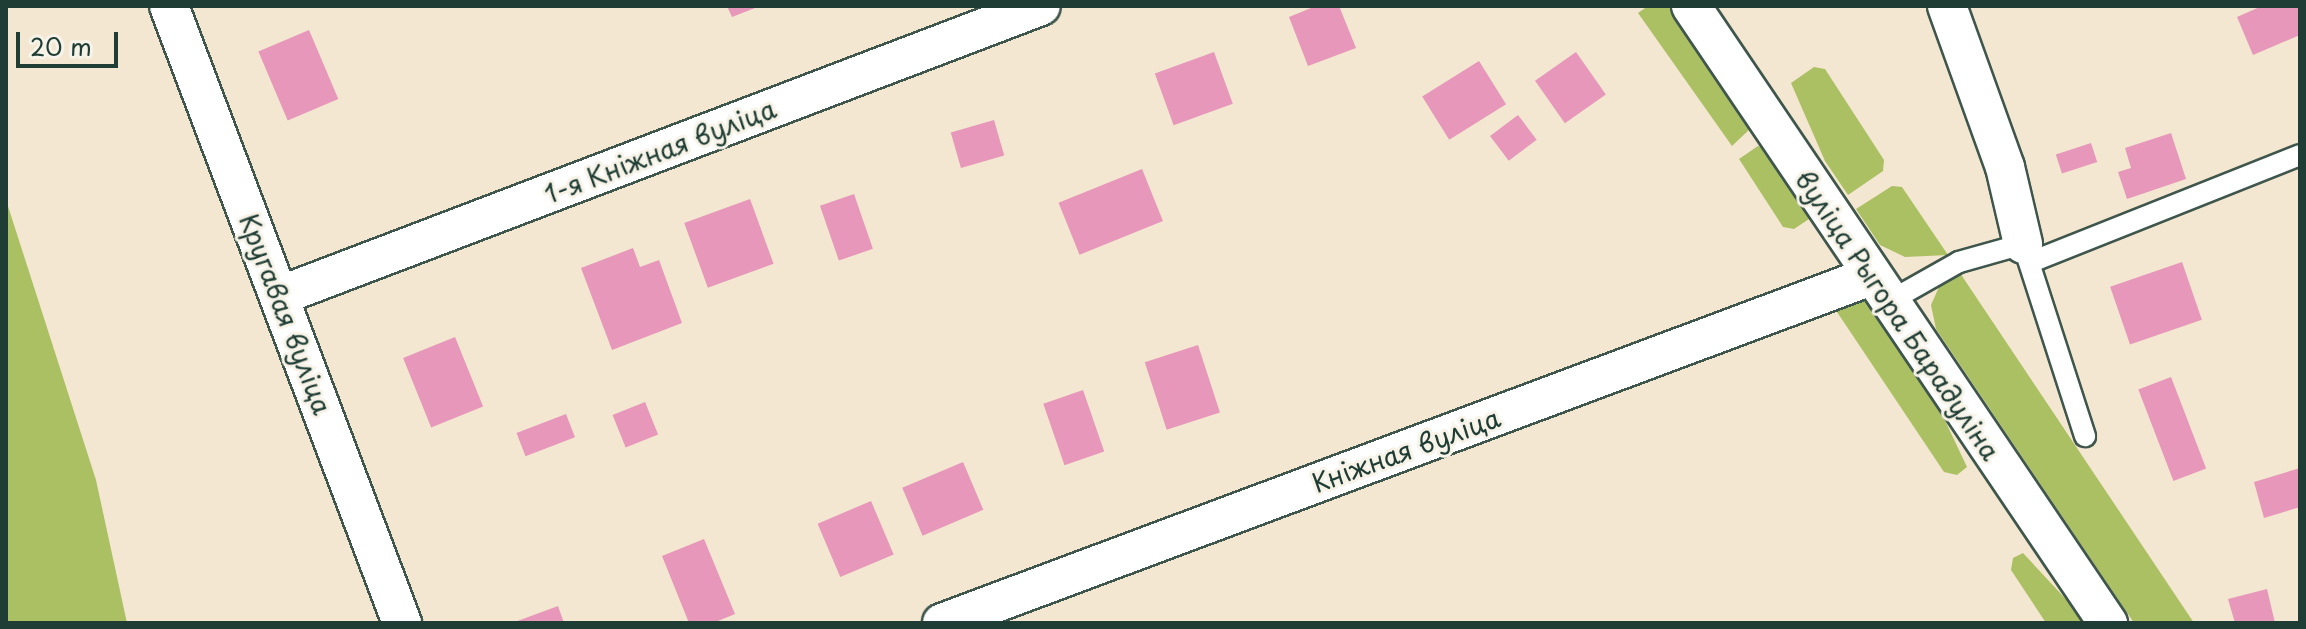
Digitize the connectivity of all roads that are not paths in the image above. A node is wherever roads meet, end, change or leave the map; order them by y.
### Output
1 (169, 6) edge
2 (1041, 6) edge
3 (1691, 6) edge
4 (1947, 6) edge
5 (2300, 155) edge
6 (2027, 253) junction
7 (1880, 289) junction
8 (279, 296) junction
9 (2085, 436) dead end
10 (982, 616) edge
11 (402, 623) edge
12 (942, 623) edge
13 (2108, 623) edge

1 - 8 street, Кругавая вуліца
2 - 8 street, 1-я Кніжная вуліца
3 - 7 street, вуліца Рыгора Барадуліна
4 - 6 street
5 - 6 lane
6 - 7 lane
6 - 9 lane
7 - 10 street, Кніжная вуліца
7 - 13 street, вуліца Рыгора Барадуліна
8 - 11 street, Кругавая вуліца
10 - 12 street, Кніжная вуліца

